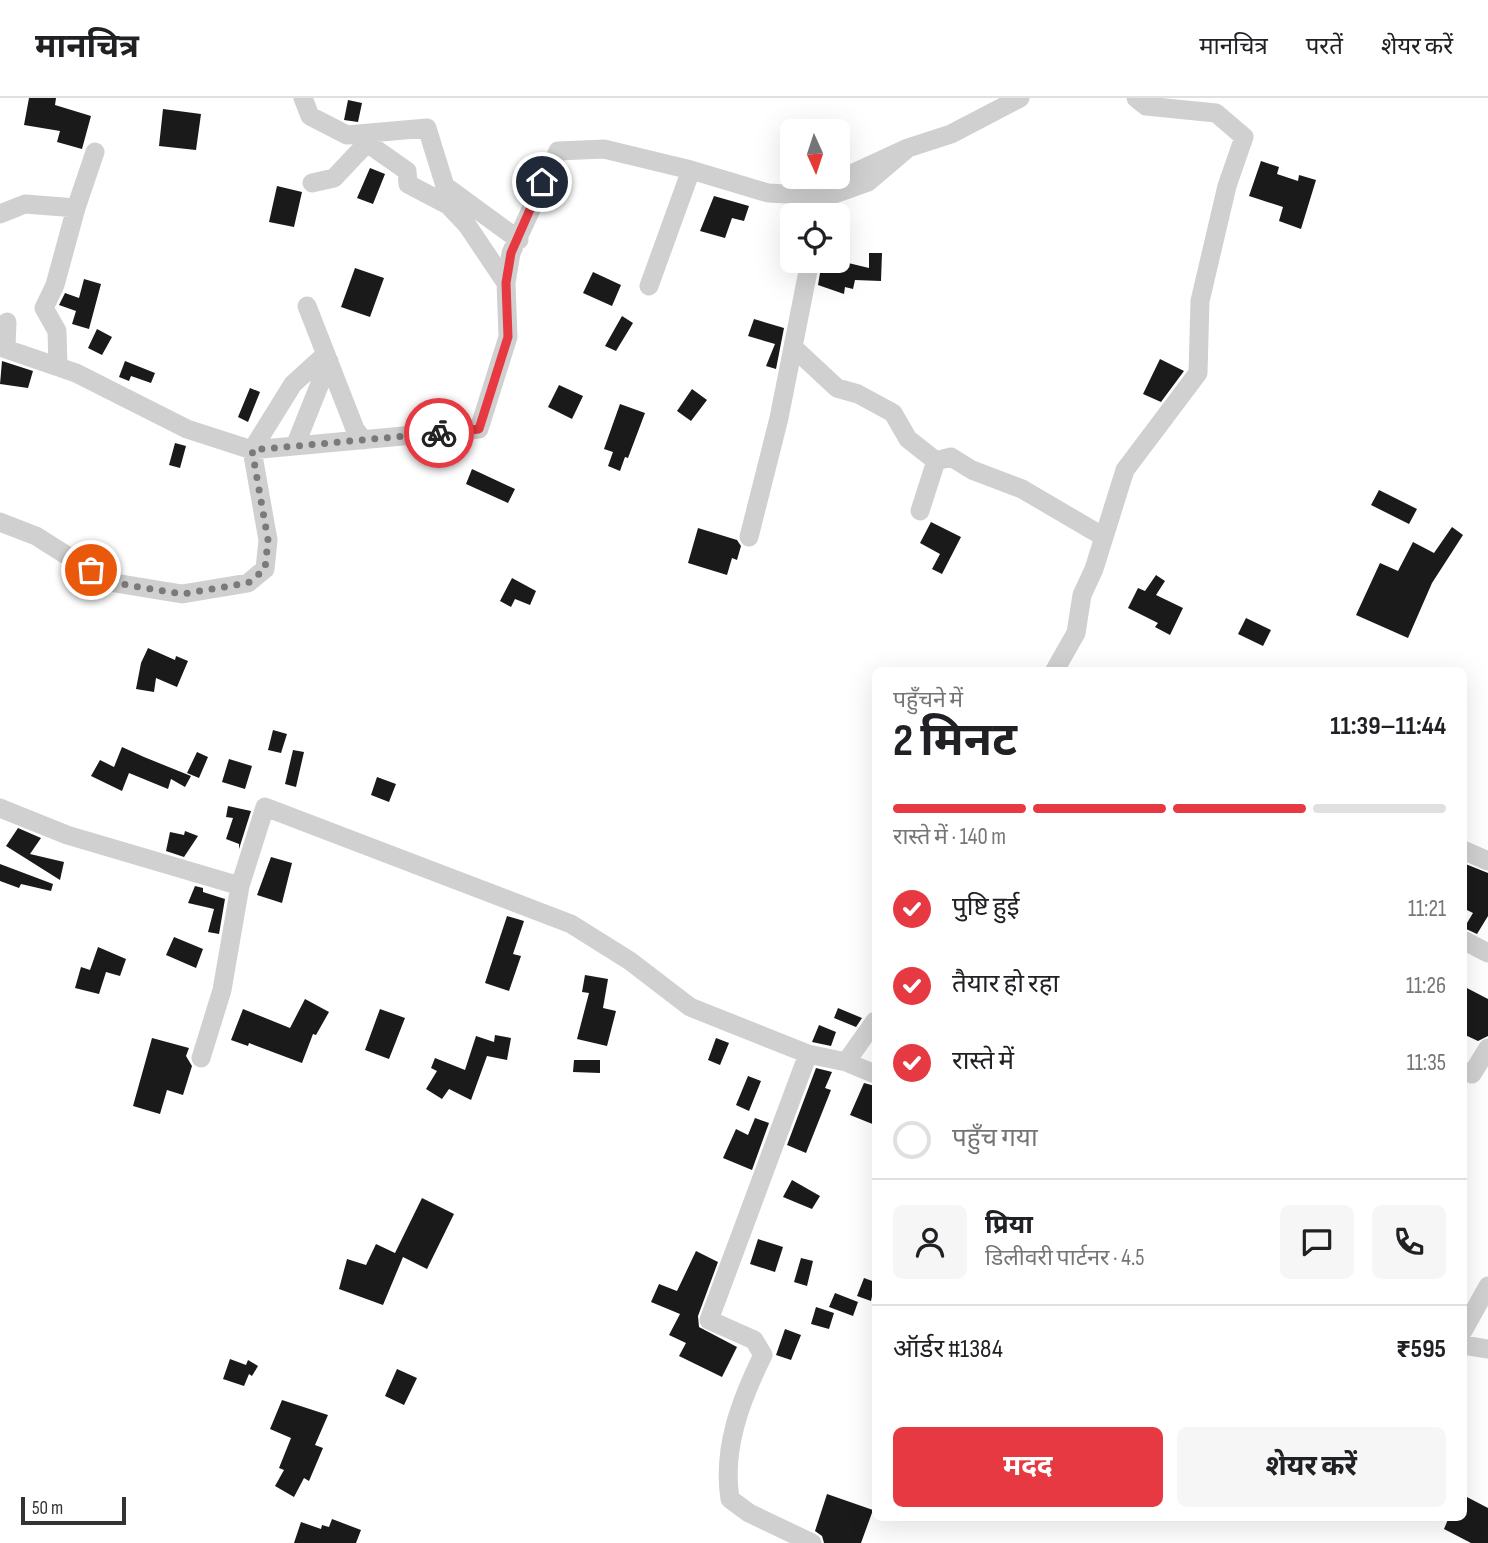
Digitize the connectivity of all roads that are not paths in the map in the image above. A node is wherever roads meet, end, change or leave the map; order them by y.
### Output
1 (303, 98) edge
2 (1020, 98) edge
3 (1136, 98) edge
4 (908, 148) junction
5 (95, 152) dead end
6 (691, 170) junction
7 (312, 183) dead end
8 (819, 203) edge
9 (76, 208) junction
10 (0, 214) edge
11 (519, 240) junction
12 (808, 273) edge
13 (506, 283) junction
14 (649, 286) dead end
15 (307, 306) dead end
16 (6, 322) dead end
17 (3, 347) edge
18 (794, 348) junction
19 (327, 357) junction
20 (58, 367) junction
21 (363, 440) junction
22 (295, 446) junction
23 (252, 450) junction
24 (936, 461) junction
25 (920, 511) dead end
26 (0, 523) edge
27 (749, 537) dead end
28 (1104, 537) junction
29 (1057, 667) edge
30 (0, 808) edge
31 (1467, 852) edge
32 (1488, 861) edge
33 (240, 886) junction
34 (1467, 942) edge
35 (1488, 953) edge
36 (872, 1025) edge
37 (1488, 1048) edge
38 (808, 1054) junction
39 (201, 1058) dead end
40 (846, 1062) junction
41 (1467, 1072) edge
42 (872, 1073) edge
43 (1488, 1286) edge
44 (1467, 1324) edge
45 (1467, 1346) edge
46 (1488, 1349) edge
47 (812, 1543) edge

1 - 11 street
2 - 4 street
3 - 28 street
4 - 6 street
4 - 8 street
5 - 9 street
6 - 11 street
6 - 14 street
7 - 13 street
9 - 10 street
9 - 20 street
11 - 13 street
12 - 18 street
13 - 21 street
15 - 19 street
16 - 17 street
17 - 20 street
18 - 24 street
18 - 27 street
19 - 21 street
19 - 22 street
19 - 23 street
20 - 23 street
21 - 22 street
22 - 23 street
23 - 26 street
24 - 25 street
24 - 28 street
28 - 29 street
30 - 33 street
31 - 32 street
33 - 38 street
33 - 39 street
34 - 35 street
36 - 40 street
37 - 41 street
38 - 40 street
38 - 47 street
40 - 42 street
43 - 44 street
45 - 46 street

